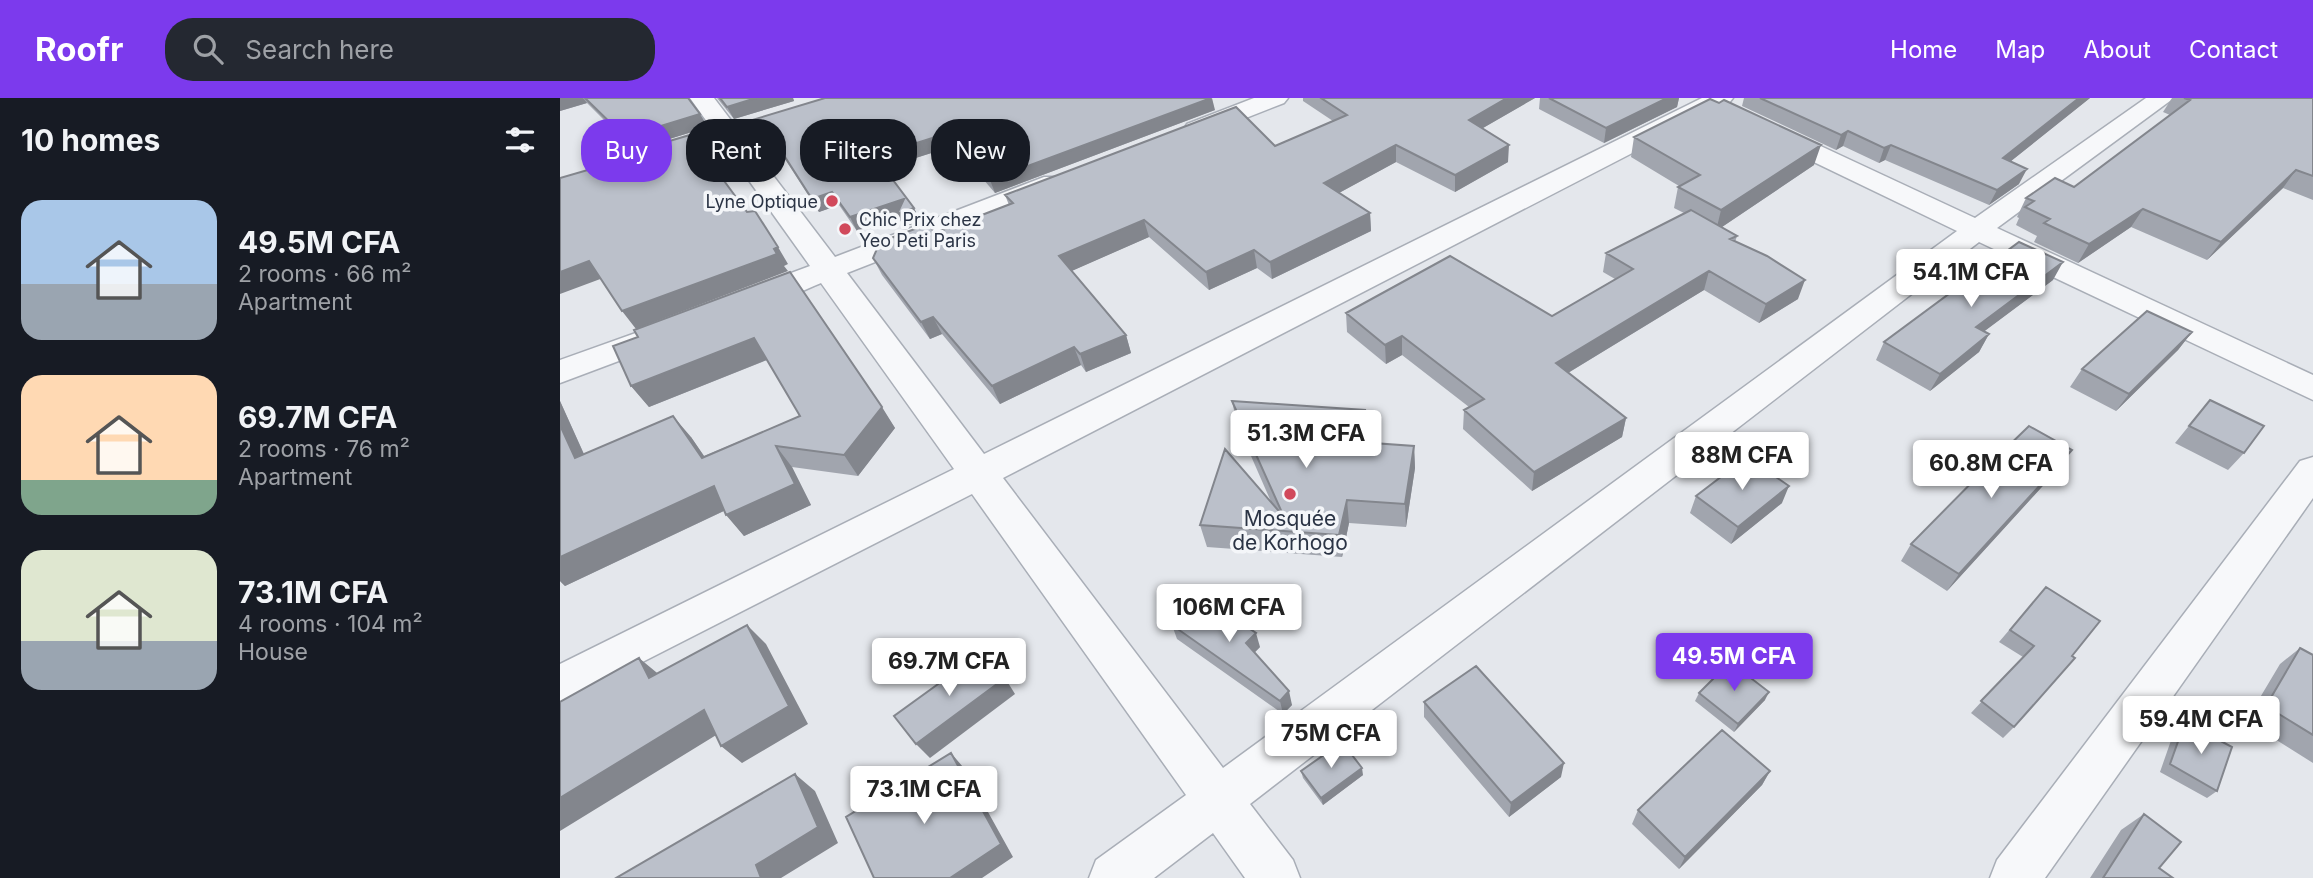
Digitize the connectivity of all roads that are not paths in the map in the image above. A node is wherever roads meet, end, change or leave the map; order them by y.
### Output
1 (702, 98) edge
2 (1276, 98) edge
3 (2162, 98) edge
4 (1723, 107) edge
5 (1174, 137) edge
6 (1084, 172) edge
7 (1978, 229) junction
8 (828, 270) junction
9 (726, 309) edge
10 (688, 323) edge
11 (560, 372) edge
12 (2313, 389) edge
13 (2313, 470) edge
14 (979, 475) junction
15 (560, 685) edge
16 (1219, 801) junction
17 (1114, 878) edge
18 (1275, 878) edge
19 (2015, 878) edge

1 - 8 street
2 - 5 street
3 - 7 street
4 - 7 street
4 - 14 street
6 - 8 street
7 - 12 street
7 - 16 street
8 - 9 street
8 - 14 street
10 - 11 street
13 - 19 street
14 - 15 street
14 - 16 street
16 - 17 street
16 - 18 street

